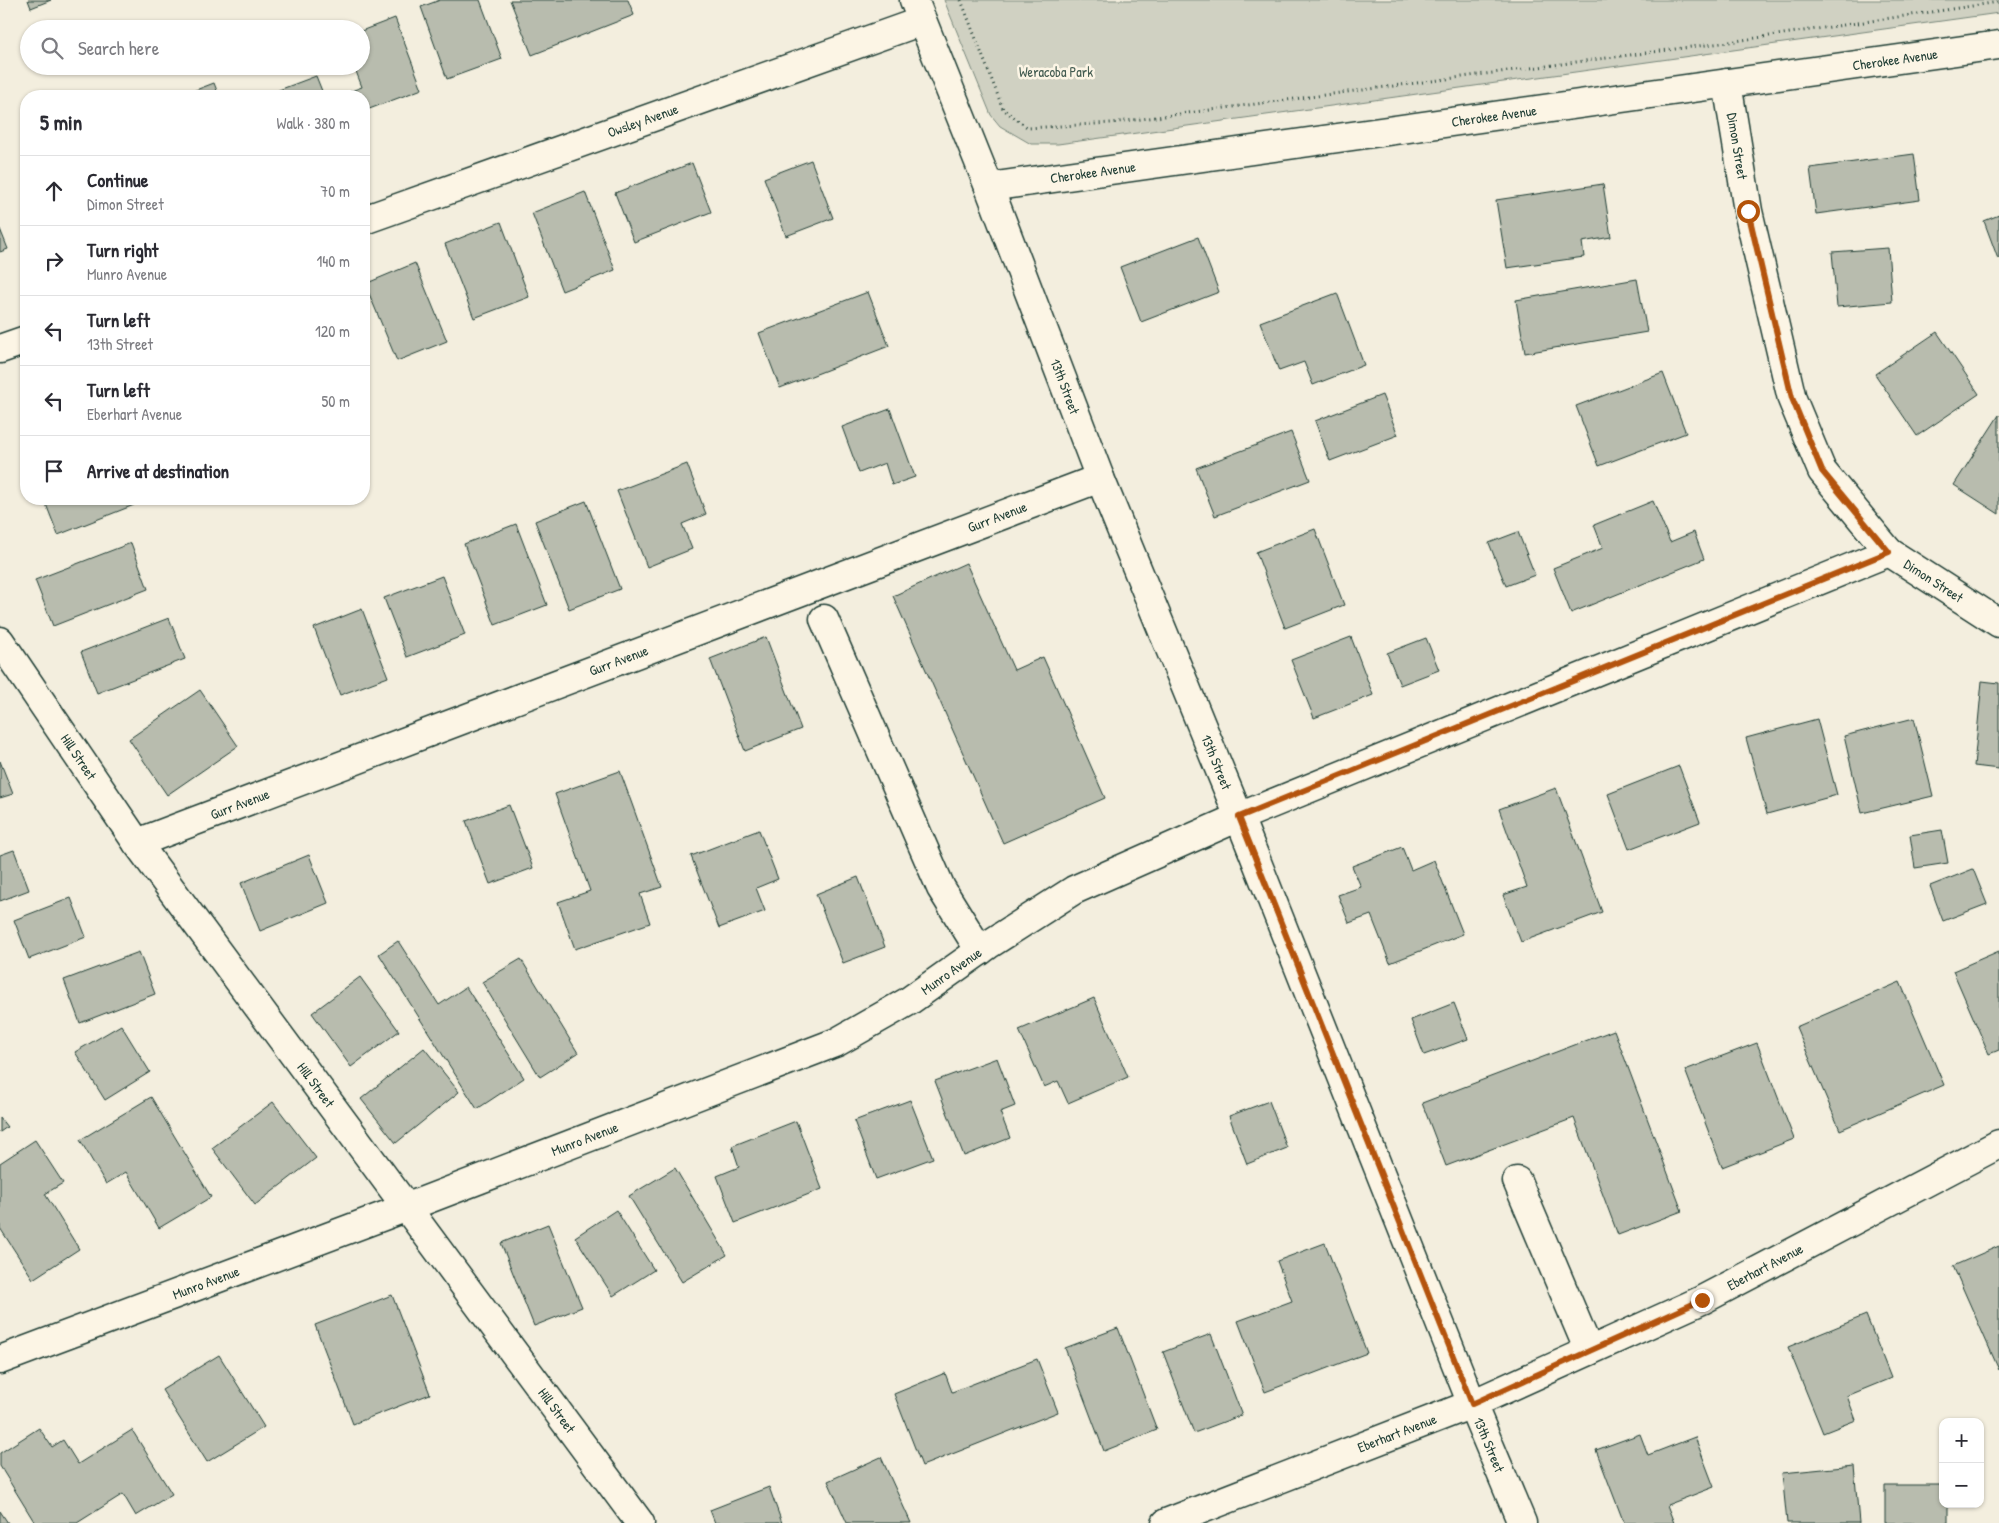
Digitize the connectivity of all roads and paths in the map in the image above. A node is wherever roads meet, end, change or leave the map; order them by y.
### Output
1 (961, 0) edge
2 (1999, 2) edge
3 (918, 11) edge
4 (1999, 45) edge
5 (1727, 83) junction
6 (989, 188) junction
7 (370, 218) edge
8 (20, 342) edge
9 (0, 349) edge
10 (1100, 478) junction
11 (1889, 552) junction
12 (824, 619) dead end
13 (1999, 623) edge
14 (0, 641) edge
15 (1239, 817) junction
16 (137, 843) junction
17 (980, 951) junction
18 (1999, 1144) edge
19 (1517, 1181) dead end
20 (406, 1208) junction
21 (1590, 1351) junction
22 (0, 1360) edge
23 (1472, 1404) junction
24 (640, 1523) edge
25 (1166, 1523) edge
26 (1522, 1523) edge

1 - 2 path
3 - 6 street, 13th Street
3 - 7 street, Owsley Avenue
4 - 5 street, Cherokee Avenue
5 - 6 street, Cherokee Avenue
5 - 11 street, Dimon Street
6 - 10 street, 13th Street
8 - 9 street
10 - 15 street, 13th Street
10 - 16 street, Gurr Avenue
11 - 13 street, Dimon Street
11 - 15 street, Munro Avenue
12 - 17 street
14 - 16 street, Hill Street
15 - 17 street, Munro Avenue
15 - 23 street, 13th Street
16 - 20 street, Hill Street
17 - 20 street, Munro Avenue
18 - 21 street, Eberhart Avenue
19 - 21 street
20 - 22 street, Munro Avenue
20 - 24 street, Hill Street
21 - 23 street, Eberhart Avenue
23 - 25 street, Eberhart Avenue
23 - 26 street, 13th Street

